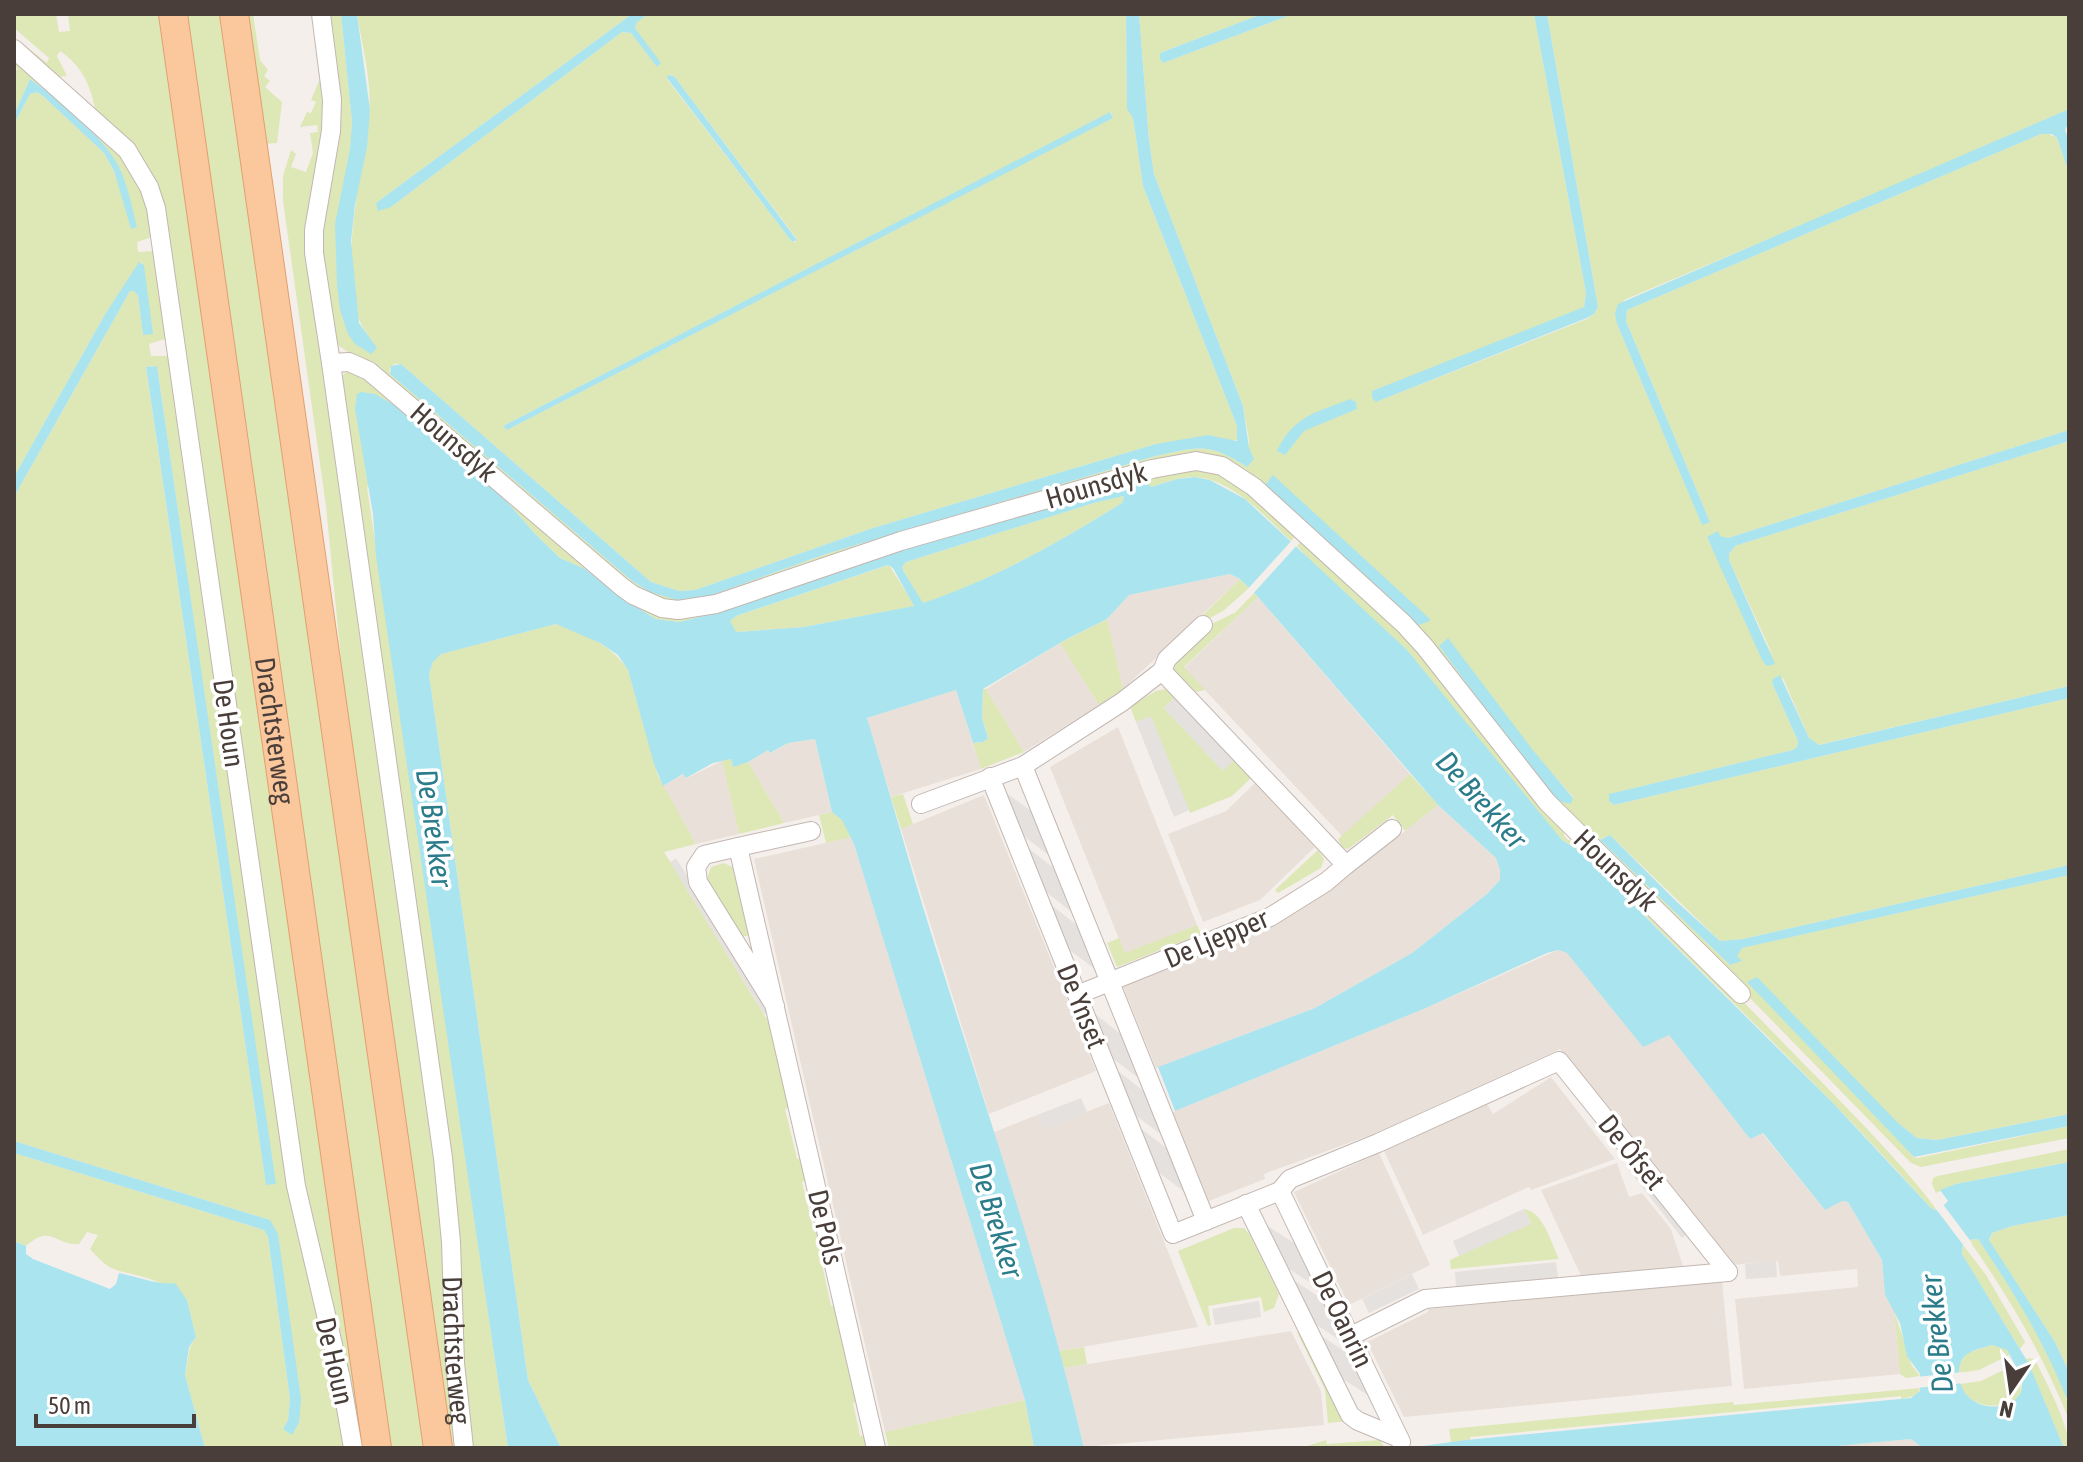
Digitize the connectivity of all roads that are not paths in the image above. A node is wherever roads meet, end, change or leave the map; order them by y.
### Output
1 (173, 14) edge
2 (234, 14) edge
3 (321, 14) edge
4 (14, 49) edge
5 (331, 363) junction
6 (1203, 625) dead end
7 (1162, 671) junction
8 (1023, 766) junction
9 (990, 777) junction
10 (921, 804) dead end
11 (1392, 829) dead end
12 (811, 831) dead end
13 (738, 847) junction
14 (1346, 865) junction
15 (1110, 982) junction
16 (1741, 994) dead end
17 (1077, 995) junction
18 (775, 1006) junction
19 (1280, 1191) junction
20 (1246, 1204) junction
21 (1206, 1221) junction
22 (1173, 1234) joint
23 (1351, 1336) junction
24 (1399, 1438) edge
25 (353, 1448) edge
26 (377, 1448) edge
27 (438, 1448) edge
28 (464, 1448) edge
29 (876, 1448) edge

1 - 26 main road, Drachtsterweg
2 - 27 main road, Drachtsterweg
3 - 5 street, Drachtsterweg
4 - 25 street, De Houn
5 - 16 street, Hounsdyk
5 - 28 street, Drachtsterweg
6 - 7 street
7 - 8 street
7 - 14 street
8 - 9 street
8 - 15 street, De Ynset
9 - 10 street
9 - 17 street, De Ynset
11 - 14 street, De Ljepper
12 - 13 street, De Pols
13 - 18 street, De Pols
13 - 18 street, De Pols
14 - 15 street, De Ljepper
15 - 17 street, De Ljepper
15 - 21 street, De Ynset
17 - 22 street, De Ynset
18 - 29 street, De Pols
19 - 20 street, De Ôfset
19 - 23 street, De Oanrin
19 - 23 street, De Ôfset
20 - 21 street, De Ôfset
20 - 24 street
21 - 22 street, De Ôfset
23 - 24 street, De Oanrin

